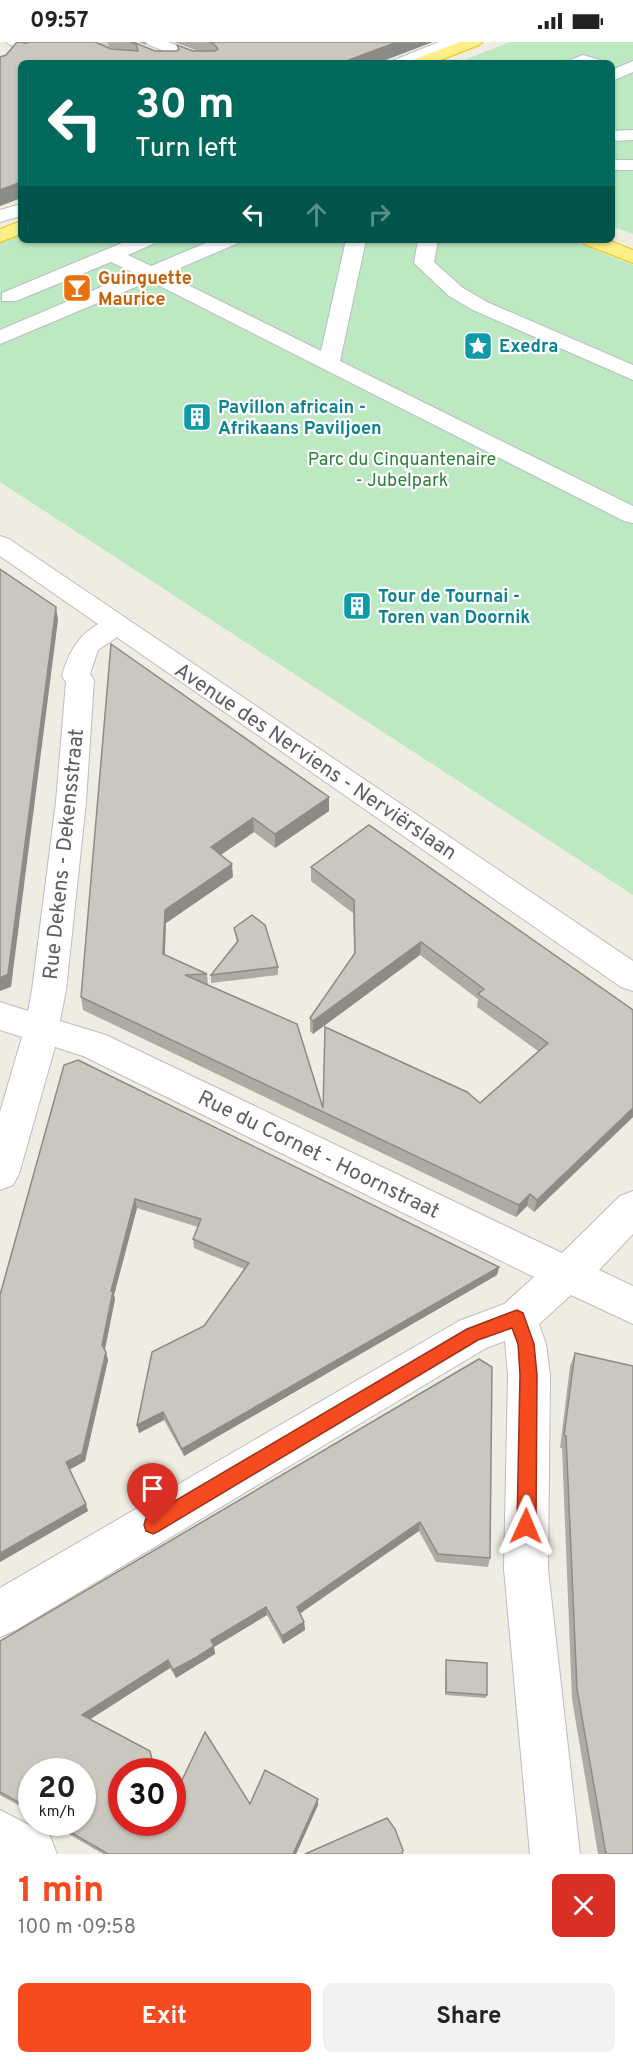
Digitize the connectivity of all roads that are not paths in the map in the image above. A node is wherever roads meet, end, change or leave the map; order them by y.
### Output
1 (14, 42) edge
2 (20, 42) edge
3 (45, 42) edge
4 (154, 42) edge
5 (453, 42) edge
6 (474, 42) edge
7 (493, 42) edge
8 (139, 50) edge
9 (5, 59) edge
10 (163, 60) edge
11 (200, 60) edge
12 (408, 60) edge
13 (427, 60) edge
14 (448, 60) edge
15 (633, 135) edge
16 (615, 136) edge
17 (615, 165) edge
18 (633, 165) edge
19 (11, 218) edge
20 (615, 233) edge
21 (0, 236) edge
22 (633, 240) edge
23 (138, 243) edge
24 (222, 243) edge
25 (355, 243) edge
26 (427, 243) edge
27 (598, 243) edge
28 (111, 254) junction
29 (633, 257) edge
30 (151, 274) junction
31 (9, 297) dead end
32 (0, 338) edge
33 (329, 363) junction
34 (633, 373) edge
35 (633, 516) edge
36 (0, 544) edge
37 (125, 631) junction
38 (633, 978) edge
39 (0, 1016) edge
40 (40, 1027) junction
41 (0, 1174) edge
42 (633, 1208) edge
43 (566, 1274) junction
44 (633, 1306) edge
45 (517, 1318) junction
46 (0, 1614) edge
47 (0, 1835) edge
48 (32, 1854) edge
49 (555, 1854) edge

1 - 2 street
2 - 3 street
2 - 9 street
4 - 11 street
5 - 12 street
6 - 13 highway
7 - 14 highway
8 - 10 street
15 - 16 street
17 - 18 street
19 - 21 highway
20 - 22 highway
23 - 28 street
24 - 30 street
25 - 33 street
26 - 34 street
27 - 29 highway
28 - 30 street
28 - 31 street
30 - 32 street
30 - 33 street
33 - 35 street
36 - 37 street, Avenue des Nerviens - Nerviërslaan
37 - 38 street, Avenue des Nerviens - Nerviërslaan
37 - 40 street, Rue Dekens - Dekensstraat
39 - 40 street, Rue du Cornet - Hoornstraat
40 - 41 street, Rue Dekens - Dekensstraat
40 - 43 street, Rue du Cornet - Hoornstraat
42 - 43 street
43 - 44 street, Rue du Cornet - Hoornstraat
43 - 45 street
45 - 46 street
45 - 49 street
47 - 48 street

